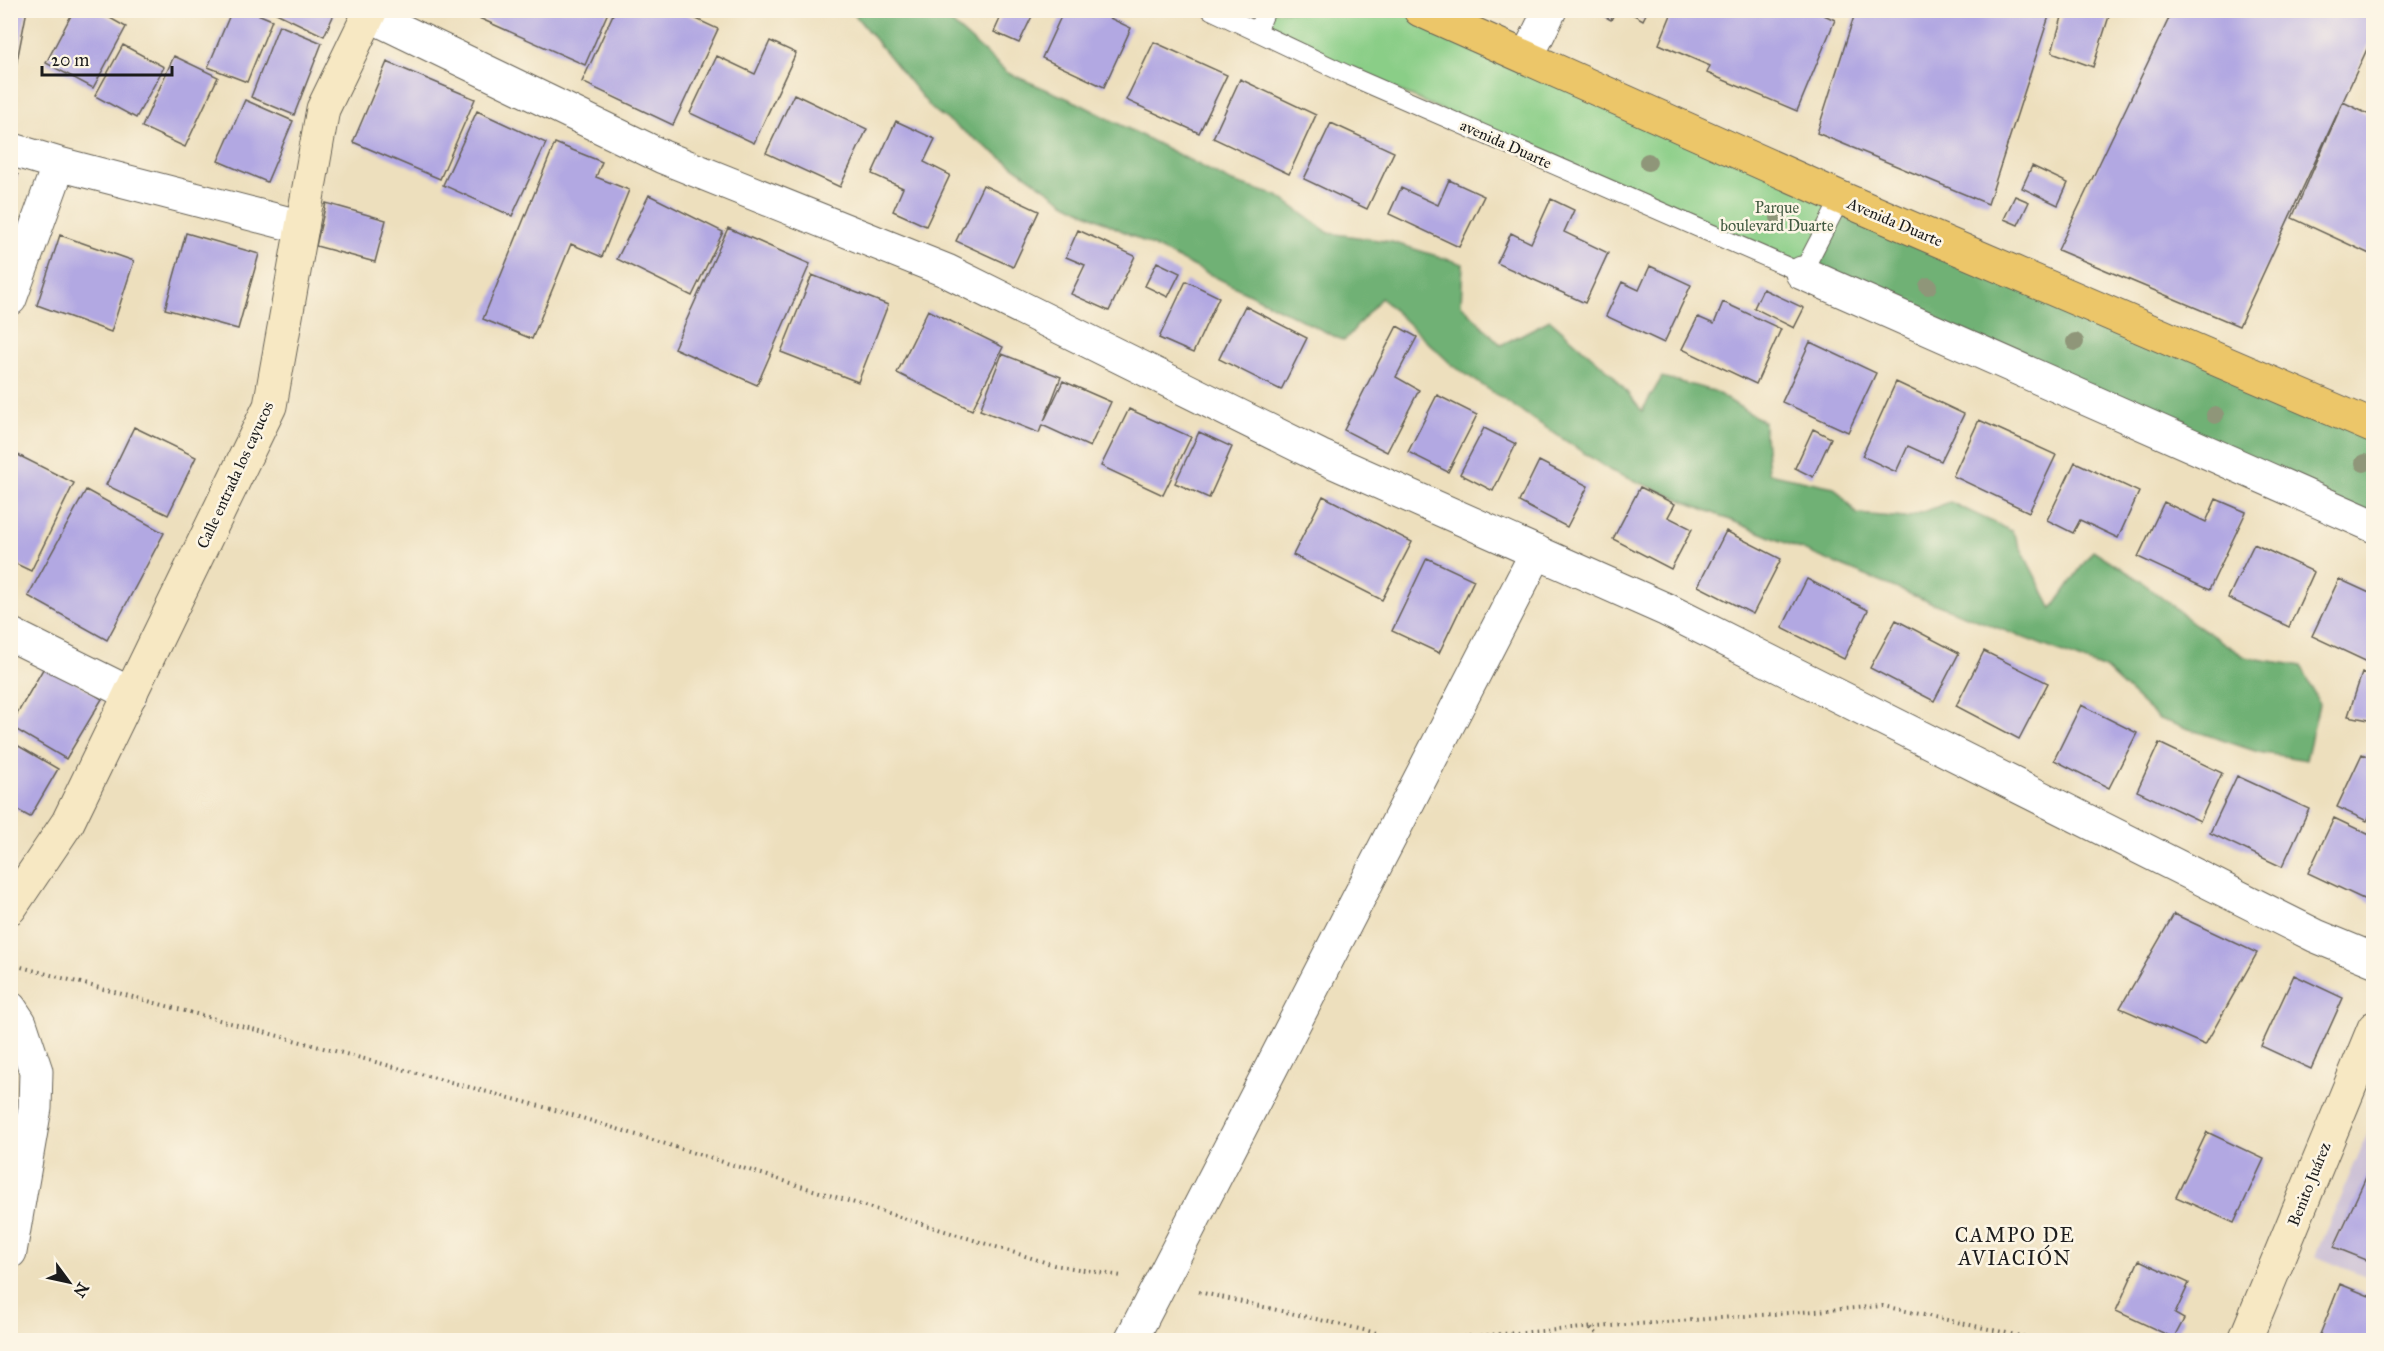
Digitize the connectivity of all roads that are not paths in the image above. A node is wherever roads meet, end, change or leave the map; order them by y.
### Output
1 (1211, 10) edge
2 (1266, 10) edge
3 (1420, 10) edge
4 (1550, 10) edge
5 (370, 13) edge
6 (1257, 32) junction
7 (1527, 57) junction
8 (10, 149) edge
9 (59, 164) junction
10 (1841, 198) junction
11 (302, 227) junction
12 (1802, 273) junction
13 (10, 299) edge
14 (2373, 427) edge
15 (2373, 526) edge
16 (1537, 552) junction
17 (10, 634) edge
18 (131, 694) junction
19 (10, 908) edge
20 (2373, 960) edge
21 (10, 1008) edge
22 (2373, 1028) edge
23 (10, 1252) edge
24 (1131, 1341) edge
25 (2246, 1341) edge

1 - 6 lane, avenida Duarte
2 - 6 lane
3 - 7 main road, Avenida Duarte
4 - 7 street
5 - 11 main road, Calle entrada los cayucos
5 - 16 street
6 - 12 lane, avenida Duarte
7 - 10 main road, Avenida Duarte
8 - 9 street
9 - 11 street
9 - 13 street
10 - 12 lane
10 - 14 main road, Avenida Duarte
11 - 18 main road, Calle entrada los cayucos
12 - 15 street
16 - 20 street
16 - 24 street
17 - 18 street
18 - 19 main road, Calle entrada los cayucos
21 - 23 street
22 - 25 main road, Benito Juárez

